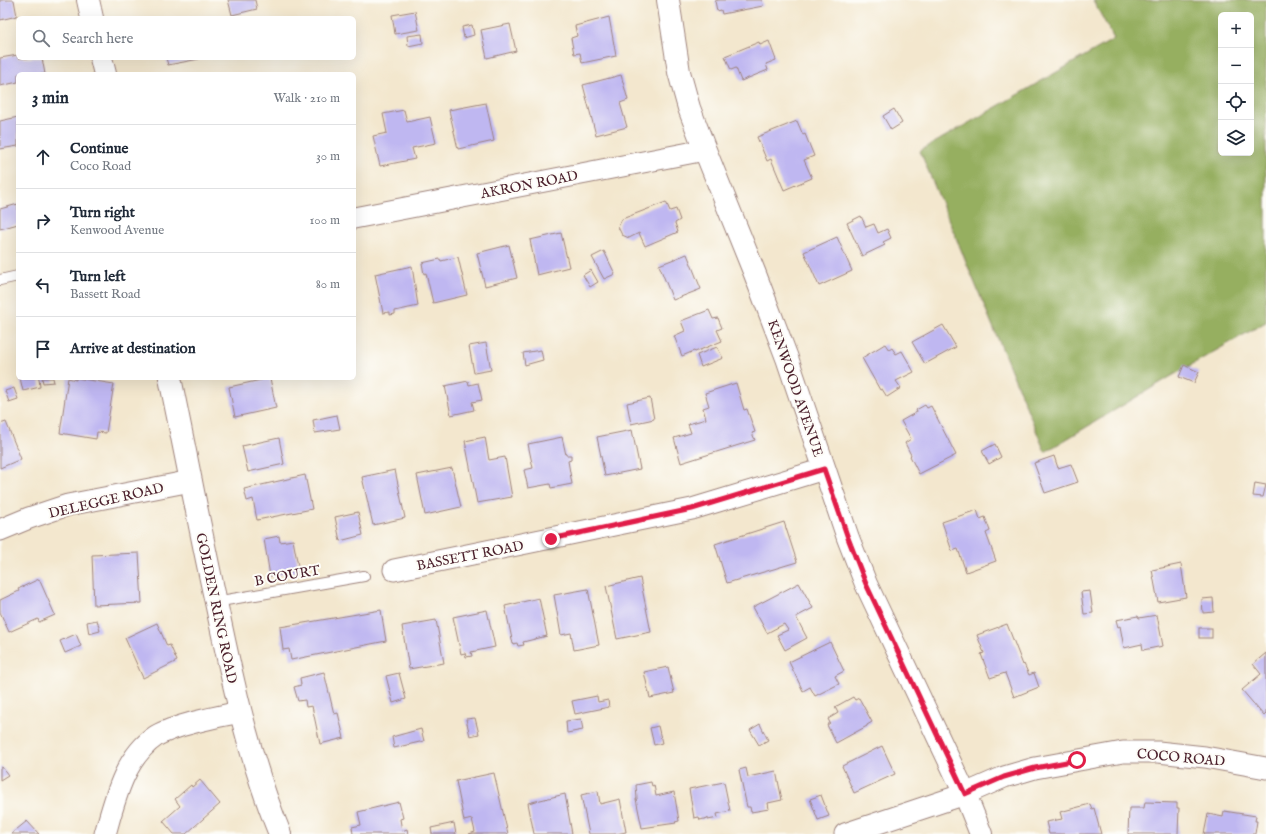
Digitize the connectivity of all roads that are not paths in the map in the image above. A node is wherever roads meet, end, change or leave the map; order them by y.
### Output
1 (88, 0) edge
2 (668, 0) edge
3 (92, 16) edge
4 (101, 60) edge
5 (104, 72) edge
6 (704, 150) junction
7 (356, 218) edge
8 (16, 276) edge
9 (0, 280) edge
10 (170, 380) edge
11 (824, 469) junction
12 (191, 481) junction
13 (0, 530) edge
14 (394, 570) dead end
15 (364, 576) dead end
16 (216, 602) junction
17 (240, 712) junction
18 (1266, 768) edge
19 (965, 794) junction
20 (105, 834) edge
21 (280, 834) edge
22 (845, 834) edge
23 (981, 834) edge

1 - 3 street
2 - 6 street, KENWOOD AVENUE
4 - 5 street
6 - 7 street, AKRON ROAD
6 - 11 street, KENWOOD AVENUE
8 - 9 lane
10 - 12 street, GOLDEN RING ROAD
11 - 14 street, BASSETT ROAD
11 - 19 street, KENWOOD AVENUE
12 - 13 street, DELEGGE ROAD
12 - 16 street, GOLDEN RING ROAD
15 - 16 lane, B COURT
16 - 17 street, GOLDEN RING ROAD
17 - 20 street
17 - 21 street, GOLDEN RING ROAD
18 - 19 street, COCO ROAD
19 - 22 street, COCO ROAD
19 - 23 street, KENWOOD AVENUE

